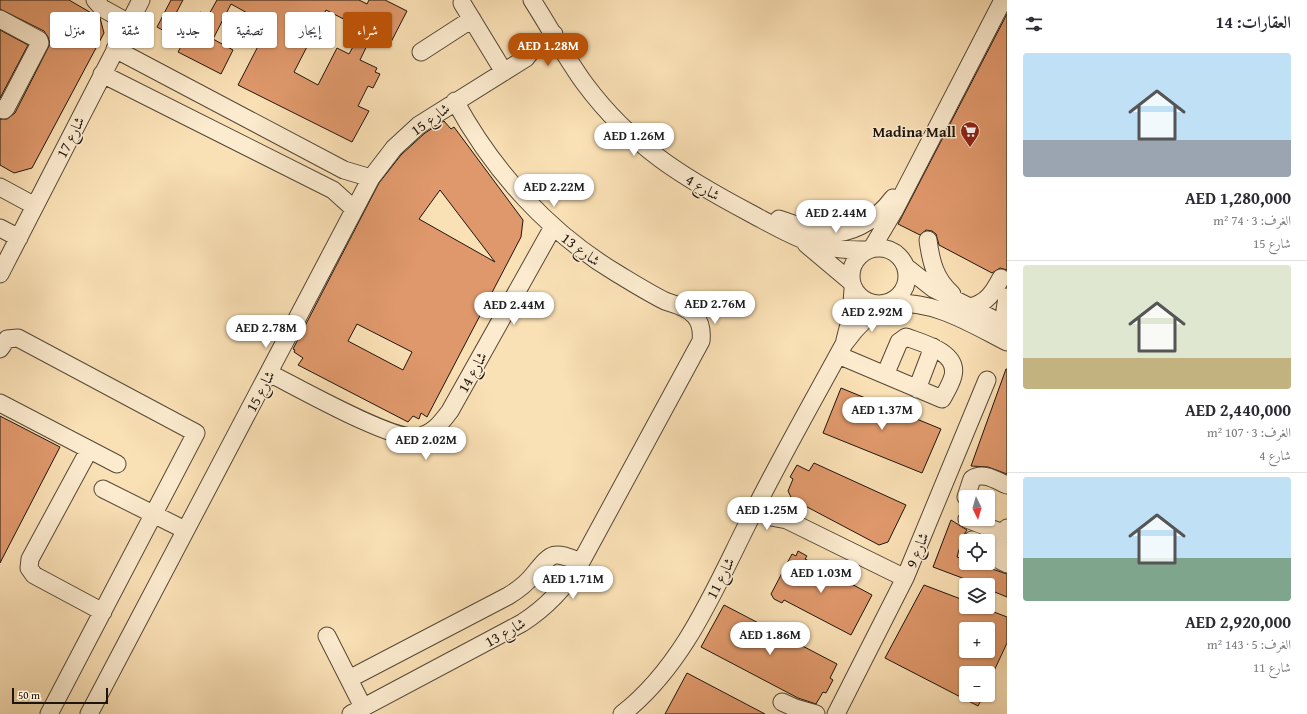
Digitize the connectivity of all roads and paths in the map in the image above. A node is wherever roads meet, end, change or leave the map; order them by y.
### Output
1 (96, 0) edge
2 (110, 0) edge
3 (532, 0) edge
4 (1003, 0) edge
5 (462, 3) dead end
6 (135, 11) edge
7 (0, 19) edge
8 (472, 19) junction
9 (557, 39) junction
10 (115, 49) junction
11 (420, 52) dead end
12 (144, 64) junction
13 (504, 72) junction
14 (102, 74) junction
15 (131, 88) junction
16 (455, 101) junction
17 (0, 109) edge
18 (924, 151) junction
19 (344, 170) junction
20 (371, 178) junction
21 (0, 187) edge
22 (333, 190) junction
23 (35, 206) junction
24 (354, 209) junction
25 (752, 214) junction
26 (553, 227) junction
27 (0, 228) edge
28 (19, 238) junction
29 (928, 240) dead end
30 (803, 241) junction
31 (869, 249) junction
32 (906, 267) junction
33 (0, 274) edge
34 (852, 285) junction
35 (1002, 291) edge
36 (884, 304) junction
37 (967, 306) junction
38 (1007, 321) edge
39 (1007, 326) edge
40 (1007, 342) edge
41 (933, 347) junction
42 (0, 349) edge
43 (841, 350) junction
44 (269, 373) junction
45 (885, 376) junction
46 (987, 380) dead end
47 (917, 388) junction
48 (0, 403) edge
49 (89, 450) junction
50 (116, 464) dead end
51 (1007, 485) edge
52 (103, 489) dead end
53 (969, 490) edge
54 (757, 504) junction
55 (154, 514) junction
56 (989, 526) edge
57 (186, 530) junction
58 (1006, 531) edge
59 (995, 545) edge
60 (995, 551) edge
61 (581, 562) junction
62 (1007, 564) edge
63 (905, 578) junction
64 (103, 612) junction
65 (327, 636) dead end
66 (349, 679) junction
67 (792, 708) edge
68 (357, 711) edge
69 (49, 714) edge
70 (89, 714) edge
71 (622, 714) edge
72 (816, 714) edge
73 (836, 714) edge

1 - 6 street
2 - 6 street
3 - 9 street, شارع 4
4 - 18 street
5 - 8 street
6 - 10 street, شارع 17
7 - 17 street
8 - 11 street
8 - 13 street
9 - 13 street, شارع 15
9 - 25 street, شارع 4
10 - 12 street
10 - 14 street, شارع 17
12 - 15 street
12 - 19 street
13 - 16 street, شارع 15
14 - 15 street
14 - 23 street, شارع 17
15 - 22 street
16 - 20 street, شارع 15
16 - 26 street, شارع 13
18 - 25 street
18 - 31 street
19 - 20 street
19 - 22 street
20 - 24 street, شارع 15
21 - 23 street
22 - 24 street
23 - 28 street, شارع 17
24 - 44 street, شارع 15
25 - 30 street, شارع 4
26 - 44 street, شارع 14
26 - 61 street, شارع 13
27 - 28 street
28 - 33 street, شارع 17
29 - 37 street
30 - 31 street, شارع 4
30 - 34 street, شارع 4
31 - 32 street
31 - 34 street
32 - 36 street
32 - 37 street
34 - 36 street
34 - 43 street, شارع 11
35 - 37 street
35 - 38 street
36 - 40 street
36 - 43 street, شارع 11
37 - 39 street
41 - 45 street
41 - 47 street
41 - 47 street
42 - 55 street
43 - 45 street
43 - 54 street, شارع 11
44 - 57 street, شارع 15
45 - 47 street
46 - 63 street, شارع 9
48 - 49 street
49 - 50 street
49 - 64 street
51 - 53 street
52 - 55 street
54 - 63 street
54 - 71 street, شارع 11
55 - 57 street
55 - 64 street
56 - 58 street
57 - 70 street, شارع 15
58 - 59 street
60 - 62 street
61 - 66 street
61 - 68 street, شارع 13
63 - 73 street, شارع 9
64 - 69 street
65 - 66 street
66 - 68 street
67 - 72 street

